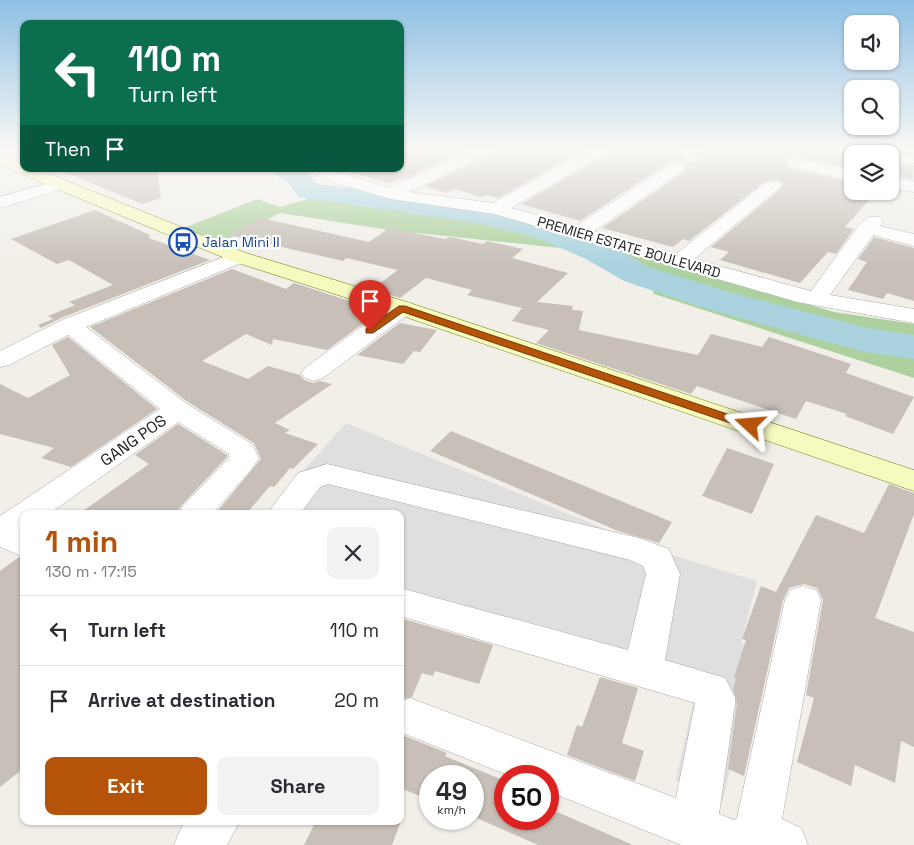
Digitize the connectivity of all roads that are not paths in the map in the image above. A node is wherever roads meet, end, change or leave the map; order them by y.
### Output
1 (45, 187) edge
2 (66, 187) edge
3 (372, 187) edge
4 (405, 187) edge
5 (534, 187) edge
6 (644, 187) edge
7 (771, 187) edge
8 (391, 194) junction
9 (0, 201) edge
10 (496, 209) junction
11 (580, 232) junction
12 (914, 240) edge
13 (239, 257) junction
14 (679, 262) junction
15 (816, 299) junction
16 (402, 308) junction
17 (914, 316) edge
18 (70, 325) junction
19 (0, 360) edge
20 (314, 372) dead end
21 (177, 410) junction
22 (914, 481) edge
23 (33, 510) edge
24 (198, 510) edge
25 (286, 510) edge
26 (20, 519) edge
27 (0, 533) edge
28 (20, 543) edge
29 (803, 600) dead end
30 (404, 603) edge
31 (643, 671) junction
32 (410, 717) dead end
33 (213, 825) edge
34 (694, 827) junction
35 (760, 840) edge
36 (198, 845) edge

1 - 9 street
2 - 13 main road
3 - 8 street, PREMIER ESTATE BOULEVARD
4 - 8 street
5 - 10 street
6 - 11 street
7 - 14 street
8 - 10 street, PREMIER ESTATE BOULEVARD
10 - 11 street, PREMIER ESTATE BOULEVARD
11 - 14 street, PREMIER ESTATE BOULEVARD
12 - 15 street
13 - 16 main road
13 - 18 street
14 - 15 street, PREMIER ESTATE BOULEVARD
15 - 17 street, PREMIER ESTATE BOULEVARD
16 - 20 street
16 - 22 main road
18 - 19 street
18 - 21 street, GANG POS
21 - 23 street, GANG POS
21 - 24 street
25 - 31 street
26 - 27 street
27 - 28 street
29 - 35 street
30 - 31 street
31 - 34 street
32 - 34 street
33 - 36 street
34 - 35 street

